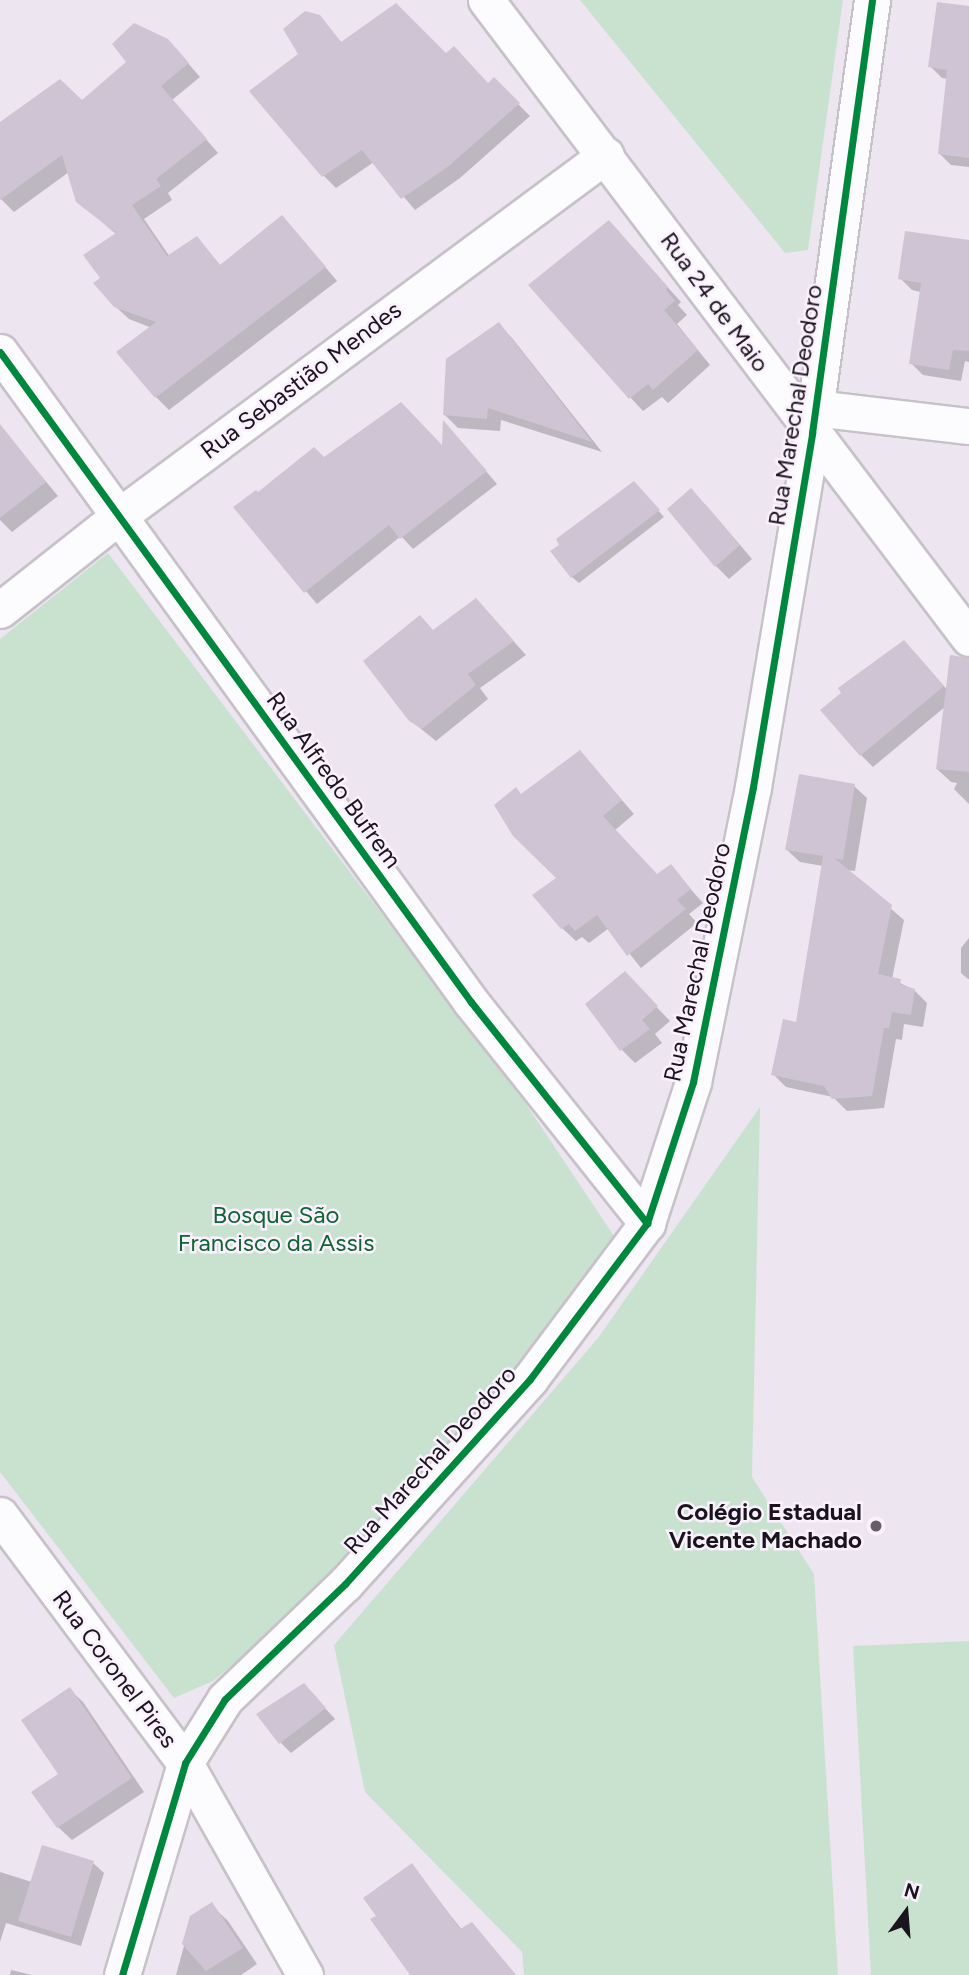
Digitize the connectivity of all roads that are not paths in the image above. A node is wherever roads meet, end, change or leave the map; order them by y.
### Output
1 (486, 0) edge
2 (872, 0) edge
3 (606, 155) junction
4 (0, 352) edge
5 (813, 421) junction
6 (969, 426) edge
7 (119, 516) junction
8 (0, 610) edge
9 (969, 638) edge
10 (647, 1223) junction
11 (0, 1515) edge
12 (185, 1763) junction
13 (122, 1975) edge
14 (305, 1975) edge

1 - 3 street, Rua 24 de Maio
2 - 5 street, Rua Marechal Deodoro
3 - 5 street, Rua 24 de Maio
3 - 7 street, Rua Sebastião Mendes
4 - 7 street, Rua Alfredo Bufrem
5 - 6 street
5 - 9 street, Rua 24 de Maio
5 - 10 street, Rua Marechal Deodoro
7 - 8 street, Rua Sebastião Mendes
7 - 10 street, Rua Alfredo Bufrem
10 - 12 street, Rua Marechal Deodoro
11 - 12 street, Rua Coronel Pires
12 - 13 street, Rua Marechal Deodoro
12 - 14 street, Rua Coronel Pires

